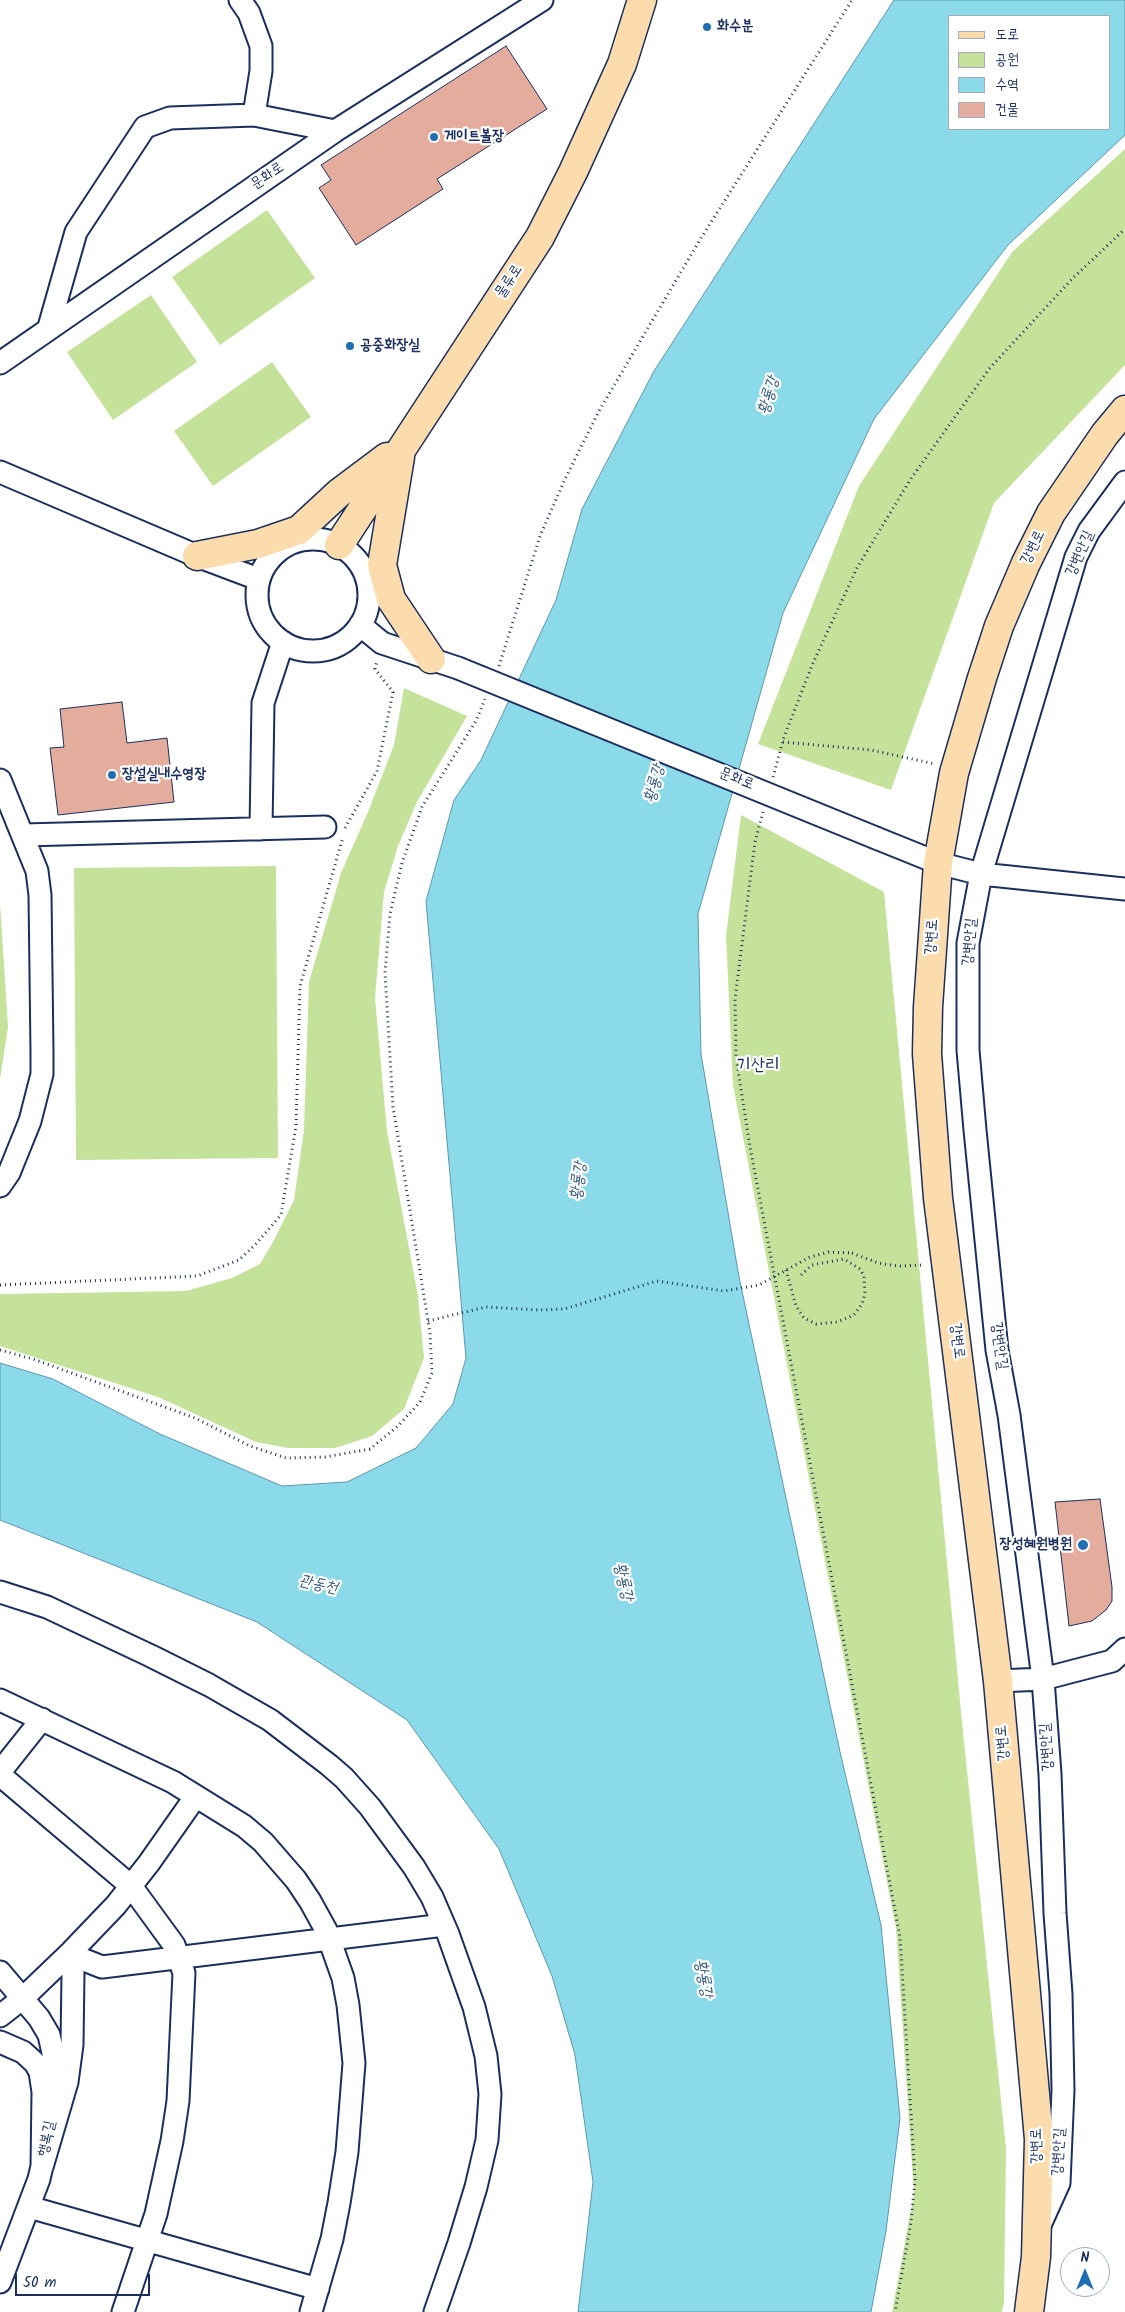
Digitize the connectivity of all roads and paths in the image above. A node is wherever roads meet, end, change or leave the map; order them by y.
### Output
1 (240, 0) edge
2 (542, 0) edge
3 (642, 0) edge
4 (852, 0) edge
5 (254, 114) junction
6 (335, 131) junction
7 (1125, 229) edge
8 (49, 327) junction
9 (0, 362) edge
10 (1125, 410) edge
11 (402, 446) junction
12 (0, 472) edge
13 (1125, 482) edge
14 (339, 544) junction
15 (197, 556) junction
16 (258, 579) junction
17 (360, 625) junction
18 (282, 642) junction
19 (382, 643) junction
20 (431, 659) junction
21 (496, 671) dead end
22 (486, 696) dead end
23 (783, 742) junction
24 (956, 768) junction
25 (773, 778) dead end
26 (0, 780) edge
27 (765, 805) dead end
28 (325, 827) dead end
29 (261, 829) junction
30 (24, 835) junction
31 (938, 863) junction
32 (981, 874) junction
33 (1125, 889) edge
34 (0, 1186) edge
35 (947, 1264) junction
36 (786, 1270) junction
37 (800, 1275) dead end
38 (0, 1284) edge
39 (428, 1322) junction
40 (0, 1350) edge
41 (0, 1592) edge
42 (1125, 1649) edge
43 (1043, 1679) junction
44 (998, 1681) junction
45 (0, 1700) edge
46 (42, 1720) junction
47 (0, 1774) edge
48 (196, 1796) junction
49 (130, 1886) junction
50 (444, 1925) junction
51 (330, 1939) junction
52 (69, 1954) junction
53 (179, 1958) junction
54 (0, 1972) edge
55 (23, 1998) junction
56 (0, 2016) edge
57 (0, 2042) edge
58 (42, 2167) junction
59 (29, 2207) junction
60 (1037, 2232) junction
61 (147, 2241) junction
62 (0, 2282) edge
63 (318, 2290) junction
64 (122, 2312) edge
65 (312, 2312) edge
66 (435, 2312) edge
67 (895, 2312) edge
68 (1028, 2312) edge

1 - 5 street
2 - 6 street, 문화로
3 - 11 main road, 물류로
4 - 21 path
5 - 6 street
5 - 8 street
6 - 8 street, 문화로
7 - 23 path
8 - 9 street, 문화로
10 - 24 main road, 강변로
11 - 14 main road, 물류로
11 - 15 main road
11 - 20 main road
12 - 15 street
13 - 32 street, 강변안길
14 - 16 street
14 - 17 street
15 - 16 street
16 - 18 street
17 - 18 street
17 - 19 street, 문화로
18 - 29 street
19 - 20 street, 문화로
19 - 38 path
20 - 31 street, 문화로, bridge
22 - 39 path
23 - 24 path
23 - 25 path
24 - 31 main road, 강변로
26 - 30 street
27 - 67 path
28 - 29 street
29 - 30 street
30 - 34 street
31 - 32 street, 문화로
31 - 35 main road, 강변로
32 - 33 street, 문화로
32 - 43 street, 강변안길
35 - 36 path, bridge
35 - 44 main road, 강변로
36 - 37 path
36 - 39 path, bridge
39 - 40 path
41 - 50 street
42 - 43 street
43 - 44 street
43 - 60 street, 강변안길
44 - 60 main road, 강변로
45 - 46 street
46 - 47 street
46 - 48 street
47 - 49 street
48 - 49 street
48 - 51 street
49 - 52 street
49 - 53 street
50 - 51 street
50 - 66 street
51 - 53 street
51 - 63 street
52 - 53 street
52 - 55 street
52 - 58 street
53 - 61 street
54 - 55 street, 행복길
55 - 56 street
55 - 58 street, 행복길
57 - 58 street
58 - 59 street, 행복길
59 - 61 street
59 - 62 street, 행복길
60 - 68 main road, 강변로
61 - 63 street
61 - 64 street
63 - 65 street

